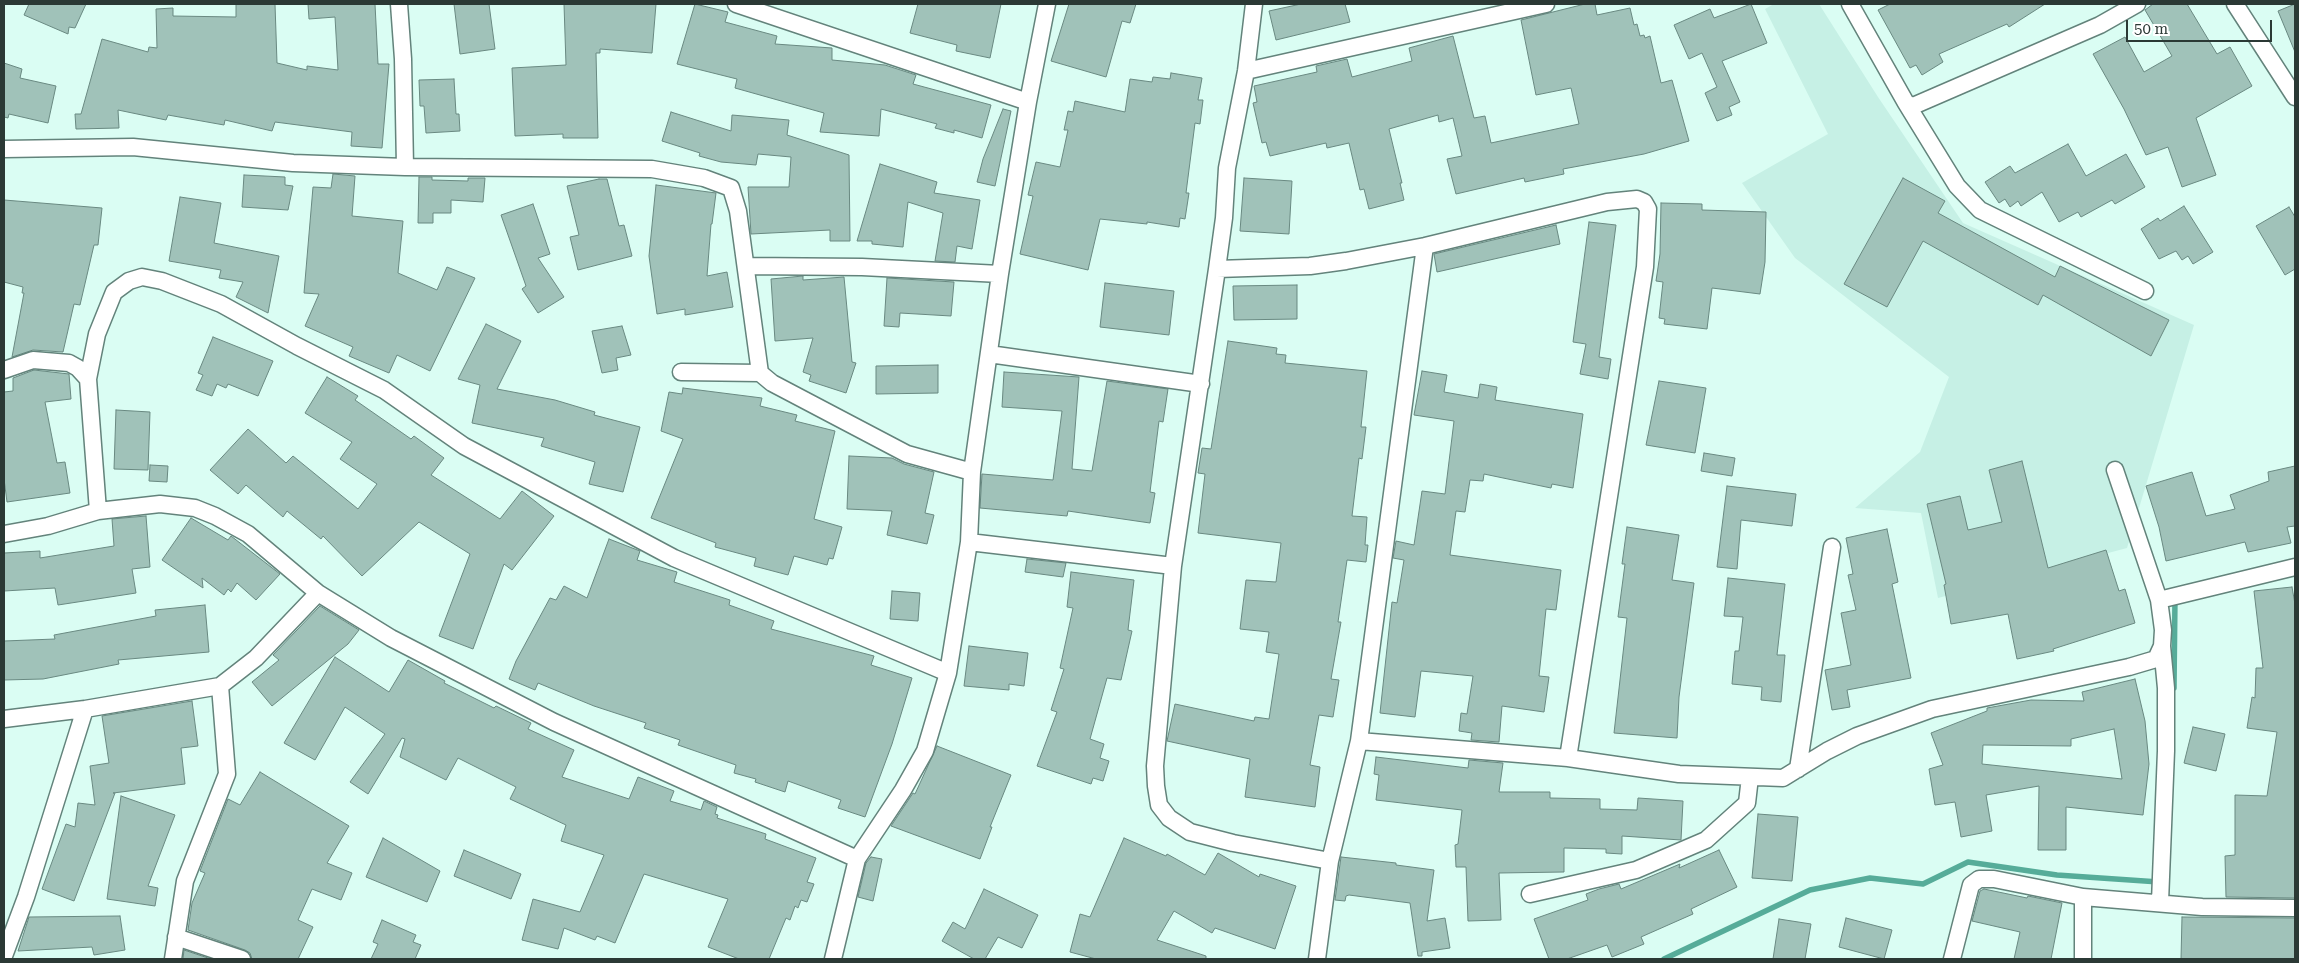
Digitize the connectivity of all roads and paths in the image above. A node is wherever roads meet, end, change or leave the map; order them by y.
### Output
1 (399, 4) edge
2 (736, 4) edge
3 (1046, 4) edge
4 (1254, 4) edge
5 (1546, 4) edge
6 (1850, 4) edge
7 (2137, 4) edge
8 (2254, 4) edge
9 (2237, 7) edge
10 (1246, 71) junction
11 (2295, 97) edge
12 (1028, 102) junction
13 (1906, 103) junction
14 (4, 149) edge
15 (405, 167) junction
16 (1425, 246) junction
17 (746, 266) junction
18 (1217, 270) junction
19 (1000, 274) junction
20 (2145, 291) dead end
21 (989, 354) junction
22 (4, 370) edge
23 (682, 372) dead end
24 (760, 373) junction
25 (88, 378) junction
26 (1201, 384) junction
27 (2115, 470) dead end
28 (972, 472) junction
29 (98, 512) junction
30 (4, 534) edge
31 (969, 542) junction
32 (1832, 547) dead end
33 (1173, 566) junction
34 (2295, 567) edge
35 (318, 593) junction
36 (2159, 600) junction
37 (2162, 646) junction
38 (948, 673) junction
39 (220, 686) junction
40 (85, 709) junction
41 (4, 719) edge
42 (1359, 741) junction
43 (1568, 758) junction
44 (1798, 769) junction
45 (1750, 777) junction
46 (857, 859) junction
47 (1330, 861) junction
48 (1530, 894) dead end
49 (2084, 897) junction
50 (2160, 902) junction
51 (2295, 908) edge
52 (176, 937) junction
53 (4, 956) edge
54 (173, 959) edge
55 (242, 959) edge
56 (833, 959) edge
57 (1317, 959) edge
58 (1952, 959) edge
59 (2083, 959) edge

1 - 15 street
2 - 12 street
3 - 12 street
4 - 10 street
5 - 10 street
6 - 13 street
7 - 13 street
8 - 9 street
9 - 11 street
10 - 18 street
12 - 19 street
13 - 20 street
14 - 15 street
15 - 17 street
16 - 18 street
16 - 42 street
16 - 43 street
17 - 19 street
17 - 24 street
18 - 26 street
19 - 21 street
21 - 26 street
21 - 28 street
22 - 25 street
23 - 24 street
24 - 28 street
25 - 29 street
25 - 38 street
26 - 33 street
27 - 36 street
28 - 31 street
29 - 30 street
29 - 35 street
31 - 33 street
31 - 38 street
32 - 44 street
33 - 47 street
34 - 36 street
35 - 39 street
35 - 46 street
36 - 37 street
37 - 44 street
37 - 50 street
38 - 46 street
39 - 40 street
39 - 52 street
40 - 41 street
40 - 53 street
42 - 43 street
42 - 47 street
43 - 45 street
44 - 45 street
45 - 48 street
46 - 56 street
47 - 57 street
49 - 50 street
49 - 58 street
49 - 59 street
50 - 51 street
52 - 54 street
52 - 55 street

